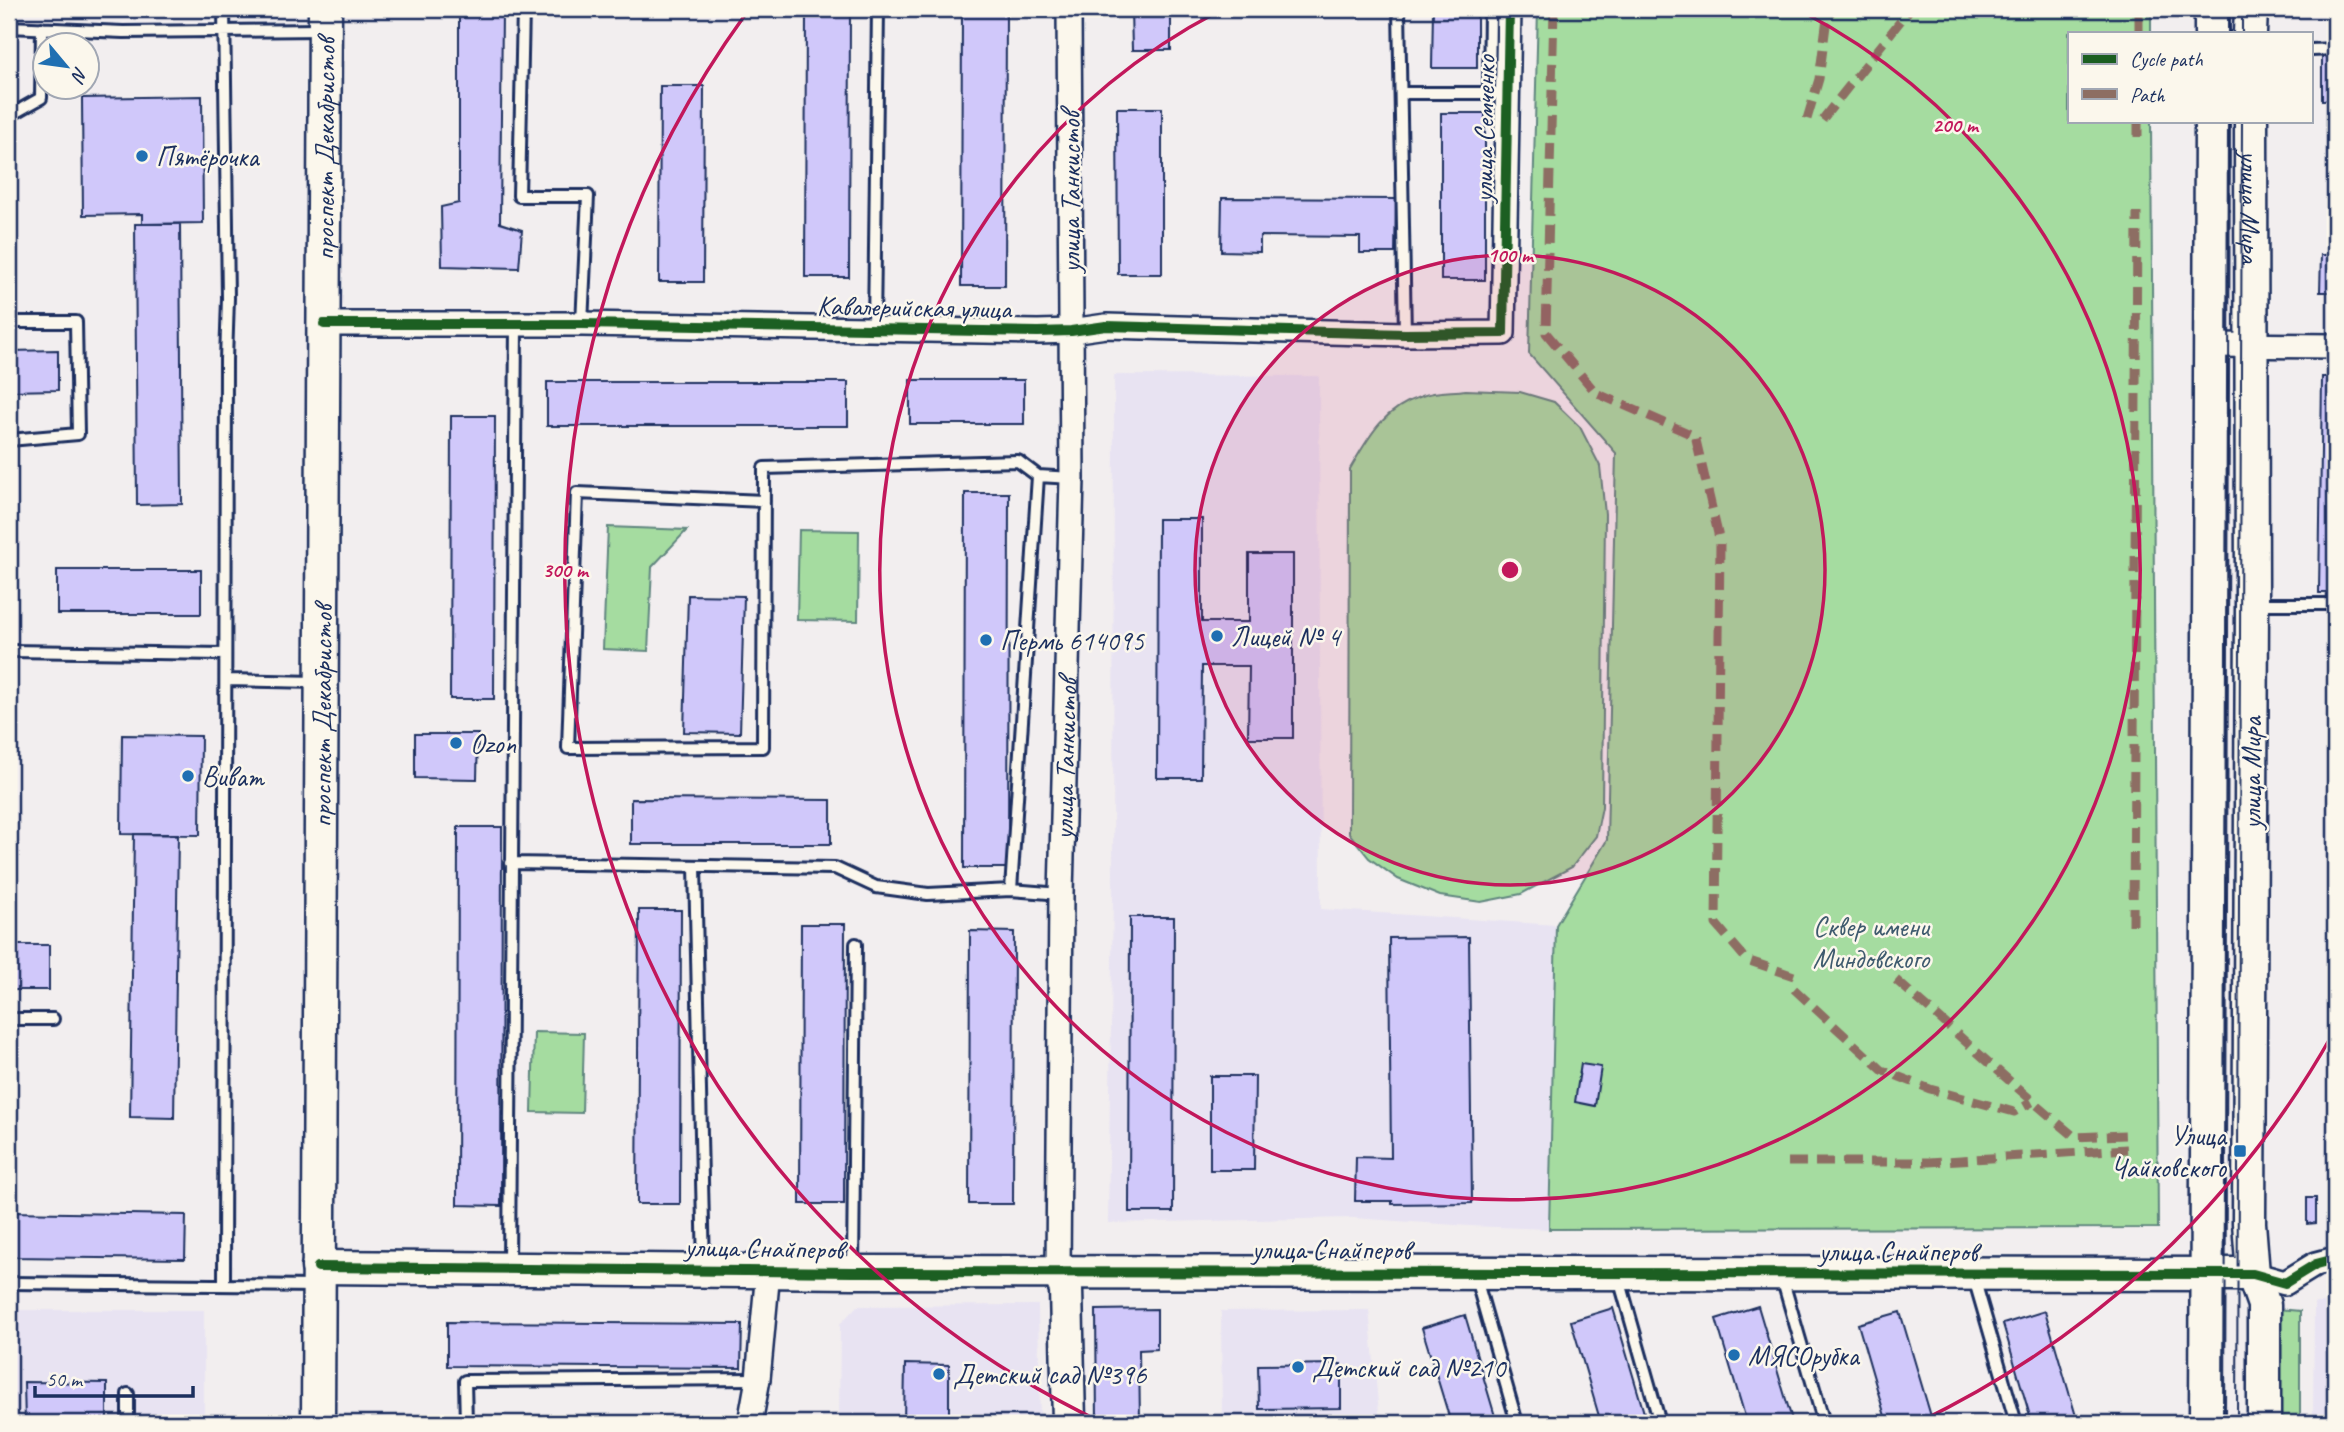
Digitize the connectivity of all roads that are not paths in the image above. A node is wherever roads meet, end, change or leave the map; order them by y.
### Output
1 (224, 9) edge
2 (523, 9) edge
3 (878, 9) edge
4 (1069, 9) edge
5 (1399, 9) edge
6 (1490, 9) edge
7 (1508, 9) edge
8 (2211, 9) edge
9 (2250, 9) edge
10 (325, 19) edge
11 (9, 27) edge
12 (42, 28) junction
13 (225, 30) junction
14 (2211, 32) edge
15 (2250, 32) edge
16 (2335, 49) edge
17 (2312, 50) edge
18 (1401, 93) junction
19 (1498, 93) junction
20 (9, 116) edge
21 (2211, 122) edge
22 (2251, 122) edge
23 (9, 322) edge
24 (324, 324) junction
25 (516, 324) junction
26 (582, 324) junction
27 (874, 329) junction
28 (1071, 331) junction
29 (1503, 333) joint
30 (1405, 334) junction
31 (2211, 345) junction
32 (2252, 345) junction
33 (2335, 346) edge
34 (9, 440) edge
35 (1038, 476) junction
36 (1072, 478) junction
37 (764, 500) junction
38 (2252, 604) junction
39 (2335, 604) edge
40 (9, 651) edge
41 (225, 654) junction
42 (226, 680) junction
43 (322, 682) junction
44 (511, 863) junction
45 (695, 866) junction
46 (1011, 890) junction
47 (1060, 894) junction
48 (856, 944) dead end
49 (9, 1019) edge
50 (53, 1019) dead end
51 (2335, 1259) edge
52 (509, 1268) junction
53 (704, 1269) junction
54 (1058, 1270) junction
55 (768, 1271) junction
56 (853, 1272) junction
57 (1475, 1272) junction
58 (1617, 1273) junction
59 (1780, 1273) junction
60 (1972, 1274) junction
61 (2253, 1274) junction
62 (2207, 1275) junction
63 (318, 1277) junction
64 (9, 1283) edge
65 (224, 1285) junction
66 (758, 1379) junction
67 (128, 1394) dead end
68 (128, 1423) edge
69 (318, 1423) edge
70 (466, 1423) edge
71 (750, 1423) edge
72 (1069, 1423) edge
73 (1517, 1423) edge
74 (1660, 1423) edge
75 (1824, 1423) edge
76 (2016, 1423) edge
77 (2206, 1423) edge
78 (2264, 1423) edge

1 - 13 lane
2 - 26 lane
3 - 27 lane
4 - 28 street, улица Танкистов
5 - 18 lane
6 - 19 lane
7 - 19 street, улица Семченко
8 - 14 main road
9 - 15 main road
10 - 13 lane
10 - 24 main road, проспект Декабристов
11 - 12 lane
12 - 13 lane
12 - 20 lane
13 - 41 lane
16 - 17 lane
18 - 19 lane
18 - 30 lane
19 - 29 street, улица Семченко
21 - 31 main road, улица Мира
22 - 32 main road, улица Мира
23 - 34 lane
24 - 25 street, Кавалерийская улица
24 - 43 main road, проспект Декабристов
25 - 26 street, Кавалерийская улица
25 - 44 lane
26 - 27 street, Кавалерийская улица
27 - 28 street, Кавалерийская улица
28 - 30 street, Кавалерийская улица
28 - 36 street, улица Танкистов
29 - 30 street, Кавалерийская улица
31 - 32 street
31 - 62 main road, улица Мира
32 - 33 street
32 - 38 main road, улица Мира
35 - 36 lane
35 - 37 lane
35 - 46 lane
36 - 47 street, улица Танкистов
37 - 37 lane
38 - 39 lane
38 - 61 main road, улица Мира
40 - 41 lane
41 - 42 lane
42 - 43 lane
42 - 65 lane
43 - 63 main road, проспект Декабристов
44 - 45 lane
44 - 52 lane
45 - 46 lane
45 - 53 lane
46 - 47 lane
47 - 54 street, улица Танкистов
48 - 56 lane
49 - 50 lane
51 - 61 street, улица Снайперов
52 - 53 main road, улица Снайперов
52 - 63 main road, улица Снайперов
53 - 55 main road, улица Снайперов
54 - 56 main road, улица Снайперов
54 - 57 main road, улица Снайперов
54 - 72 main road, улица Танкистов
55 - 56 main road, улица Снайперов
55 - 66 street
57 - 58 main road, улица Снайперов
57 - 73 lane
58 - 59 main road, улица Снайперов
58 - 74 lane
59 - 60 main road, улица Снайперов
59 - 75 lane
60 - 62 main road, улица Снайперов
60 - 76 lane
61 - 62 main road, улица Снайперов
61 - 78 main road, улица Мира
62 - 77 main road, улица Мира
63 - 65 lane
63 - 69 main road, проспект Декабристов
64 - 65 lane
66 - 70 lane
66 - 71 street
67 - 68 lane

